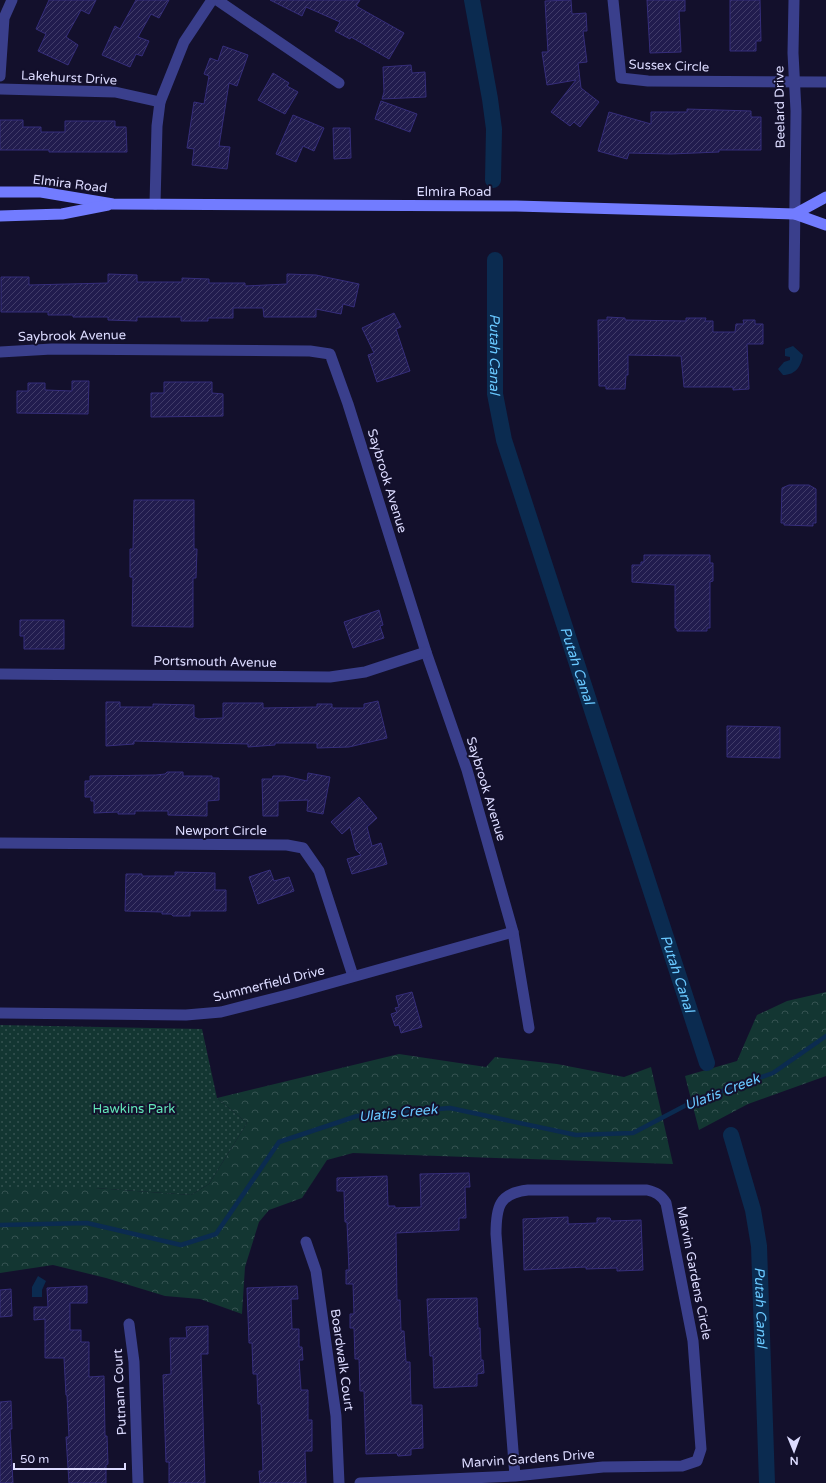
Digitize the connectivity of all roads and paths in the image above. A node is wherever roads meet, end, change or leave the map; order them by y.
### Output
1 (12, 0) edge
2 (212, 0) edge
3 (217, 0) edge
4 (614, 0) edge
5 (794, 0) edge
6 (0, 76) edge
7 (794, 82) junction
8 (826, 82) edge
9 (339, 83) dead end
10 (0, 89) edge
11 (160, 102) junction
12 (0, 192) edge
13 (826, 197) edge
14 (113, 204) junction
15 (155, 204) junction
16 (795, 214) junction
17 (0, 216) edge
18 (826, 225) edge
19 (794, 287) dead end
20 (0, 352) edge
21 (426, 652) junction
22 (0, 674) edge
23 (0, 843) edge
24 (513, 932) junction
25 (353, 976) junction
26 (0, 1013) edge
27 (529, 1028) dead end
28 (306, 1242) dead end
29 (130, 1324) dead end
30 (697, 1461) joint
31 (515, 1476) junction
32 (138, 1483) edge
33 (339, 1483) edge
34 (360, 1483) edge

1 - 6 street
2 - 11 street
3 - 9 street
4 - 7 street, Sussex Circle
5 - 7 street, Beelard Drive
7 - 8 street
7 - 16 street, Beelard Drive
10 - 11 street, Lakehurst Drive
11 - 15 street
12 - 14 main road, Elmira Road
13 - 16 main road
14 - 15 main road, Elmira Road
14 - 17 main road, Elmira Road
15 - 16 main road, Elmira Road
16 - 18 main road, Elmira Road
16 - 19 street, Beelard Drive
20 - 21 street, Saybrook Avenue
21 - 22 street, Portsmouth Avenue
21 - 24 street, Saybrook Avenue
23 - 25 street, Newport Circle
24 - 25 street, Summerfield Drive
24 - 27 street, Saybrook Avenue
25 - 26 street, Summerfield Drive
28 - 33 street, Boardwalk Court
29 - 32 street, Putnam Court
30 - 31 street, Marvin Gardens Drive
30 - 31 street, Marvin Gardens Circle
31 - 34 street, Marvin Gardens Drive

